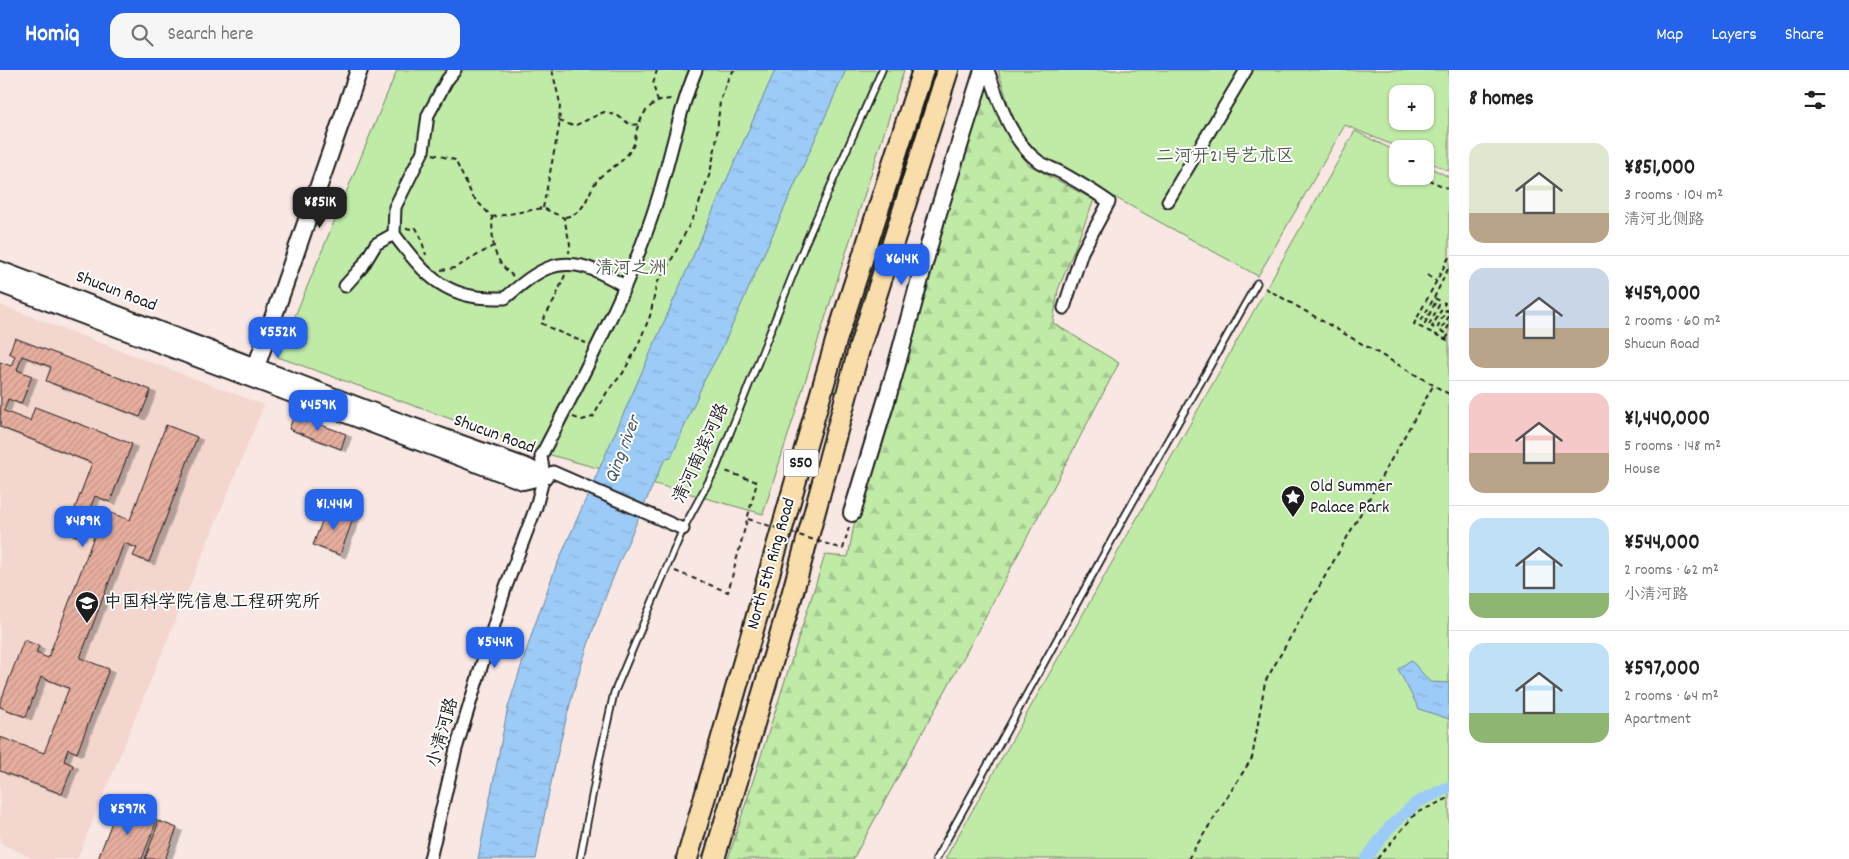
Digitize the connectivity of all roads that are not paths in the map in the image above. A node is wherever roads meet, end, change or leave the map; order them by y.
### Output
1 (359, 70) edge
2 (456, 70) edge
3 (696, 70) edge
4 (882, 70) edge
5 (923, 70) edge
6 (948, 70) edge
7 (984, 70) edge
8 (988, 70) edge
9 (1246, 70) edge
10 (1168, 201) dead end
11 (394, 234) junction
12 (0, 270) edge
13 (1257, 283) road end
14 (0, 284) edge
15 (345, 286) dead end
16 (625, 287) junction
17 (1064, 308) dead end
18 (254, 374) junction
19 (544, 476) junction
20 (852, 513) road end
21 (683, 529) junction
22 (430, 859) edge
23 (580, 859) edge
24 (687, 859) edge
25 (714, 859) edge
26 (936, 859) edge

1 - 18 main road
2 - 11 street
3 - 16 street, 小清河路
4 - 21 lane, 清河南滨河路
5 - 24 highway, North 5th Ring Road / S50
6 - 25 highway, North 5th Ring Road / S50
7 - 20 main road
8 - 17 street
9 - 10 street
11 - 15 street
11 - 16 street
12 - 18 main road, Shucun Road
13 - 26 lane
14 - 18 main road, Shucun Road
16 - 19 street, 小清河路
18 - 19 main road, Shucun Road
19 - 21 street
19 - 22 street, 小清河路
21 - 23 lane, 清河南滨河路

